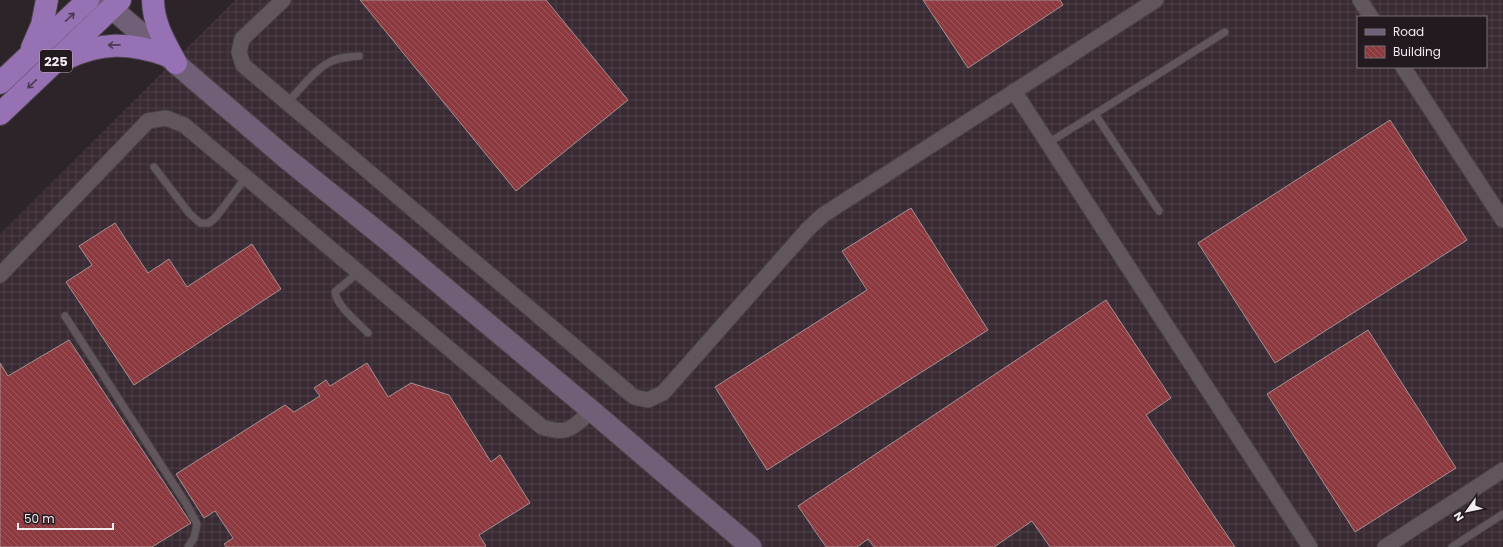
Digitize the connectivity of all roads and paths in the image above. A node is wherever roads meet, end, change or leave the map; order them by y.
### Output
1 (47, 0) edge
2 (88, 0) edge
3 (153, 0) edge
4 (283, 0) edge
5 (1156, 0) edge
6 (1360, 0) edge
7 (111, 3) edge
8 (1370, 16) edge
9 (1225, 32) dead end
10 (359, 56) dead end
11 (171, 59) junction
12 (21, 63) junction
13 (52, 65) junction
14 (1404, 68) edge
15 (0, 83) edge
16 (1014, 91) junction
17 (287, 103) junction
18 (0, 114) edge
19 (1095, 114) junction
20 (1048, 143) junction
21 (154, 167) dead end
22 (246, 177) junction
23 (1160, 211) dead end
24 (1503, 220) edge
25 (359, 272) junction
26 (0, 275) edge
27 (65, 316) dead end
28 (368, 333) dead end
29 (592, 411) junction
30 (1503, 470) edge
31 (1503, 514) edge
32 (188, 547) edge
33 (751, 547) edge
34 (1310, 547) edge
35 (1385, 547) edge
36 (1452, 547) edge

1 - 12 highway
12 -> 2 highway, 225
3 - 11 highway
4 - 17 street
5 - 16 street
6 - 8 street
7 - 11 street
7 - 13 highway, 225
9 - 19 lane
10 - 17 lane
11 -> 13 highway
11 - 29 street
12 - 15 highway, 225
13 -> 18 highway, 225
14 - 24 street
16 - 17 street
16 - 20 street
19 - 20 lane
19 - 23 lane
20 - 34 street
21 - 22 lane
22 - 25 street
22 - 26 street
25 - 28 lane
25 - 29 street
27 - 32 lane
29 - 33 street
30 - 35 street
31 - 36 lane

